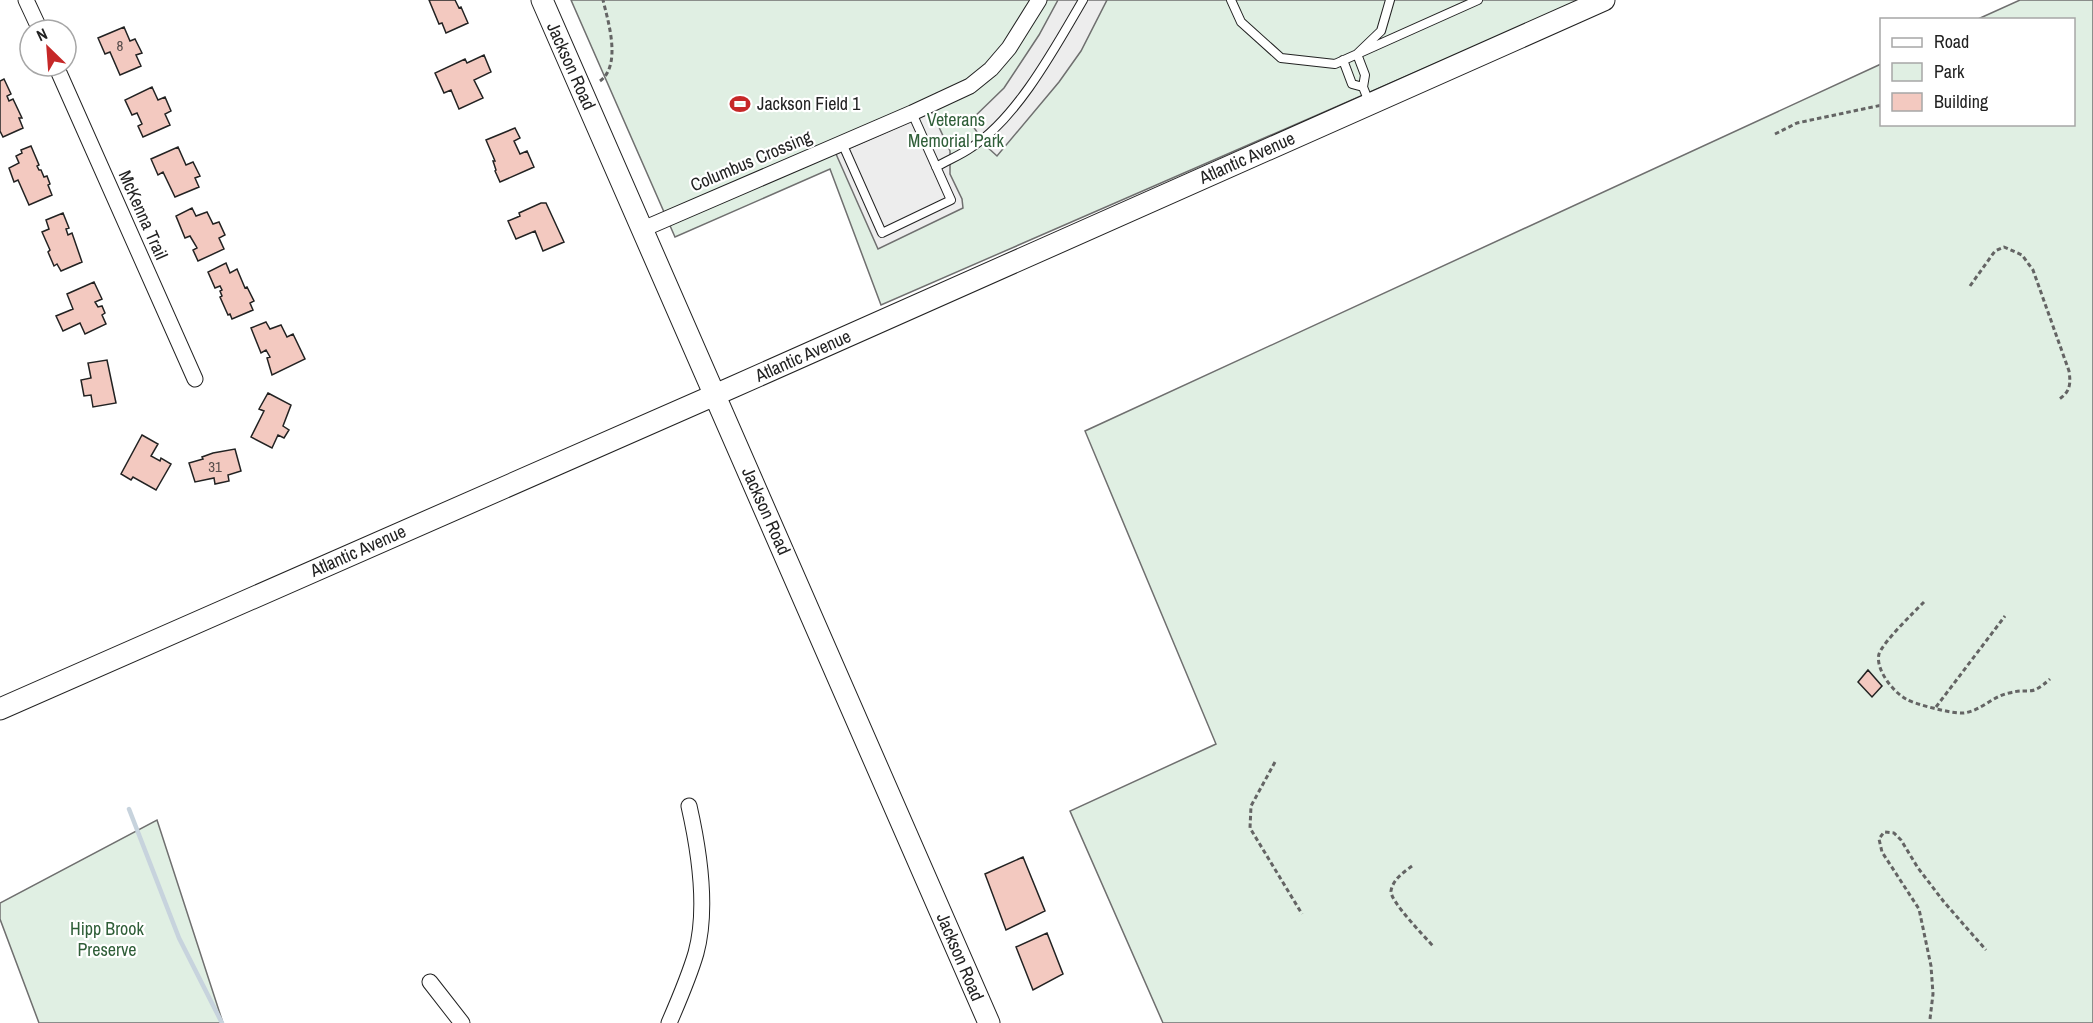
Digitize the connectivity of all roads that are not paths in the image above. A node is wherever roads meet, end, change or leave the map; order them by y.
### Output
1 (26, 0) edge
2 (542, 0) edge
3 (1039, 0) edge
4 (1083, 0) edge
5 (1231, 0) edge
6 (1390, 0) edge
7 (1478, 0) edge
8 (1604, 0) edge
9 (34, 18) edge
10 (1357, 54) junction
11 (1342, 60) junction
12 (61, 78) edge
13 (1366, 95) junction
14 (912, 113) junction
15 (842, 143) junction
16 (936, 167) junction
17 (643, 229) junction
18 (195, 379) dead end
19 (714, 395) junction
20 (0, 709) edge
21 (689, 806) dead end
22 (430, 982) dead end
23 (462, 1023) edge
24 (669, 1023) edge
25 (989, 1023) edge

1 - 9 street
2 - 17 main road, Jackson Road
3 - 14 street, Columbus Crossing
4 - 16 lane
5 - 11 lane
6 - 10 lane
7 - 10 lane
8 - 13 main road, Atlantic Avenue
10 - 11 lane
10 - 13 lane
11 - 13 lane
12 - 18 street, McKenna Trail
13 - 19 main road, Atlantic Avenue
14 - 15 street, Columbus Crossing
14 - 16 lane
15 - 16 lane
15 - 17 street, Columbus Crossing
17 - 19 main road, Jackson Road
19 - 20 main road, Atlantic Avenue
19 - 25 main road, Jackson Road
21 - 24 street
22 - 23 street

